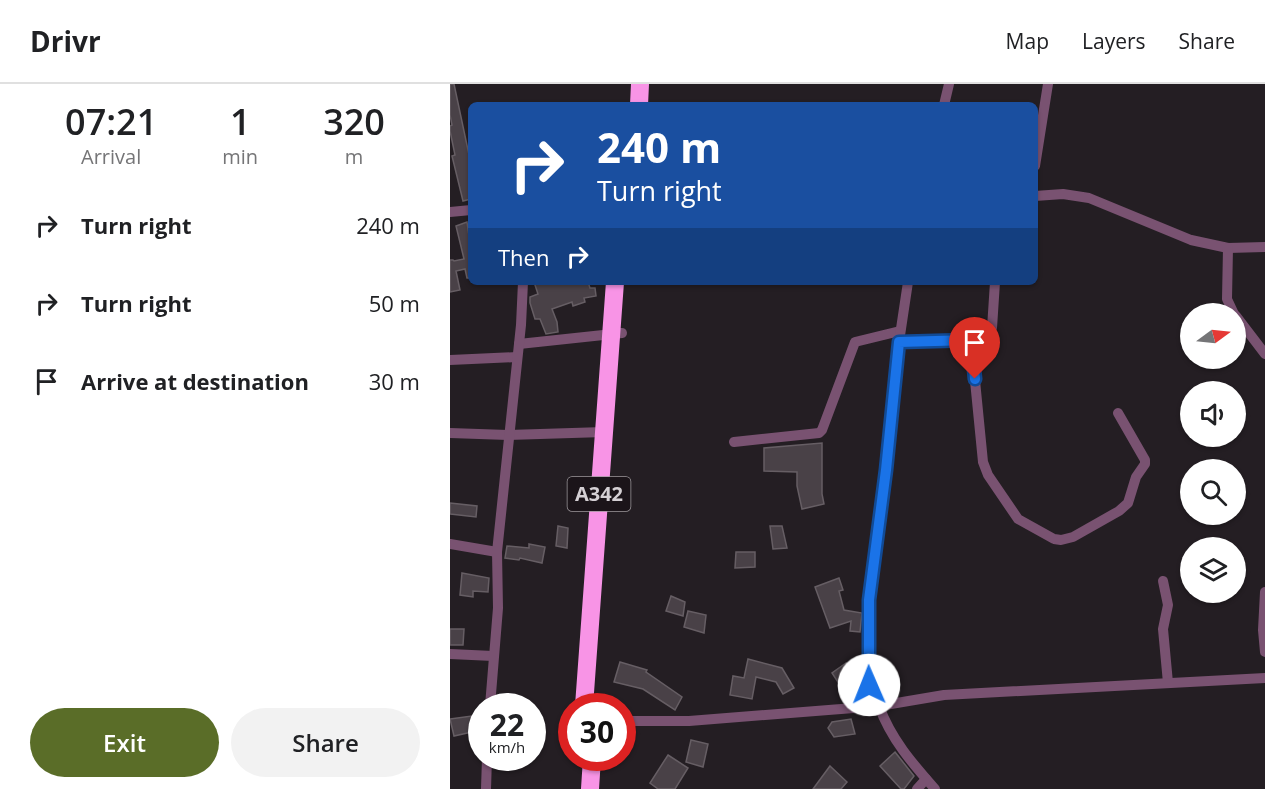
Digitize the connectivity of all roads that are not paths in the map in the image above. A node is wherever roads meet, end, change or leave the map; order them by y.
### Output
1 (629, 84) edge
2 (640, 84) edge
3 (949, 84) edge
4 (1048, 84) edge
5 (627, 102) edge
6 (639, 102) edge
7 (945, 102) edge
8 (1038, 147) edge
9 (1038, 196) edge
10 (468, 210) edge
11 (450, 212) edge
12 (1265, 247) edge
13 (1228, 248) junction
14 (523, 285) edge
15 (615, 285) edge
16 (625, 285) edge
17 (908, 285) edge
18 (995, 285) edge
19 (1229, 303) edge
20 (1246, 329) edge
21 (617, 334) junction
22 (900, 337) junction
23 (971, 340) junction
24 (519, 344) junction
25 (1265, 354) edge
26 (517, 357) junction
27 (450, 360) edge
28 (1118, 413) dead end
29 (604, 432) junction
30 (450, 433) edge
31 (508, 435) junction
32 (734, 442) dead end
33 (450, 544) edge
34 (497, 552) junction
35 (1163, 581) dead end
36 (1265, 592) edge
37 (1265, 652) edge
38 (450, 654) edge
39 (493, 656) junction
40 (1265, 678) edge
41 (1168, 682) junction
42 (491, 693) edge
43 (585, 693) edge
44 (596, 693) edge
45 (875, 706) junction
46 (636, 721) edge
47 (487, 771) edge
48 (580, 771) edge
49 (591, 771) edge
50 (926, 779) junction
51 (486, 789) edge
52 (579, 789) edge
53 (590, 789) edge
54 (917, 789) edge
55 (935, 789) edge

1 - 5 highway
2 - 6 highway
3 - 7 street
4 - 8 street
9 - 13 street
10 - 11 street
12 - 13 street
13 - 19 street
14 - 24 street
15 - 21 highway, A342
16 - 21 highway, A342
17 - 22 street
18 - 23 street
20 - 25 street
21 - 24 street
21 - 29 highway, A342
21 - 44 highway, A342
22 - 23 street
22 - 32 street
22 - 45 street
23 - 28 street
24 - 26 street
26 - 27 street
26 - 31 street
29 - 31 street
29 - 43 highway, A342
30 - 31 street
31 - 34 street
33 - 34 street
34 - 39 street
35 - 41 street
36 - 37 street
38 - 39 street
39 - 42 street
40 - 41 street
41 - 45 street
45 - 46 street
45 - 50 street
47 - 51 street
48 - 52 highway
49 - 53 highway
50 - 54 street
50 - 55 street

